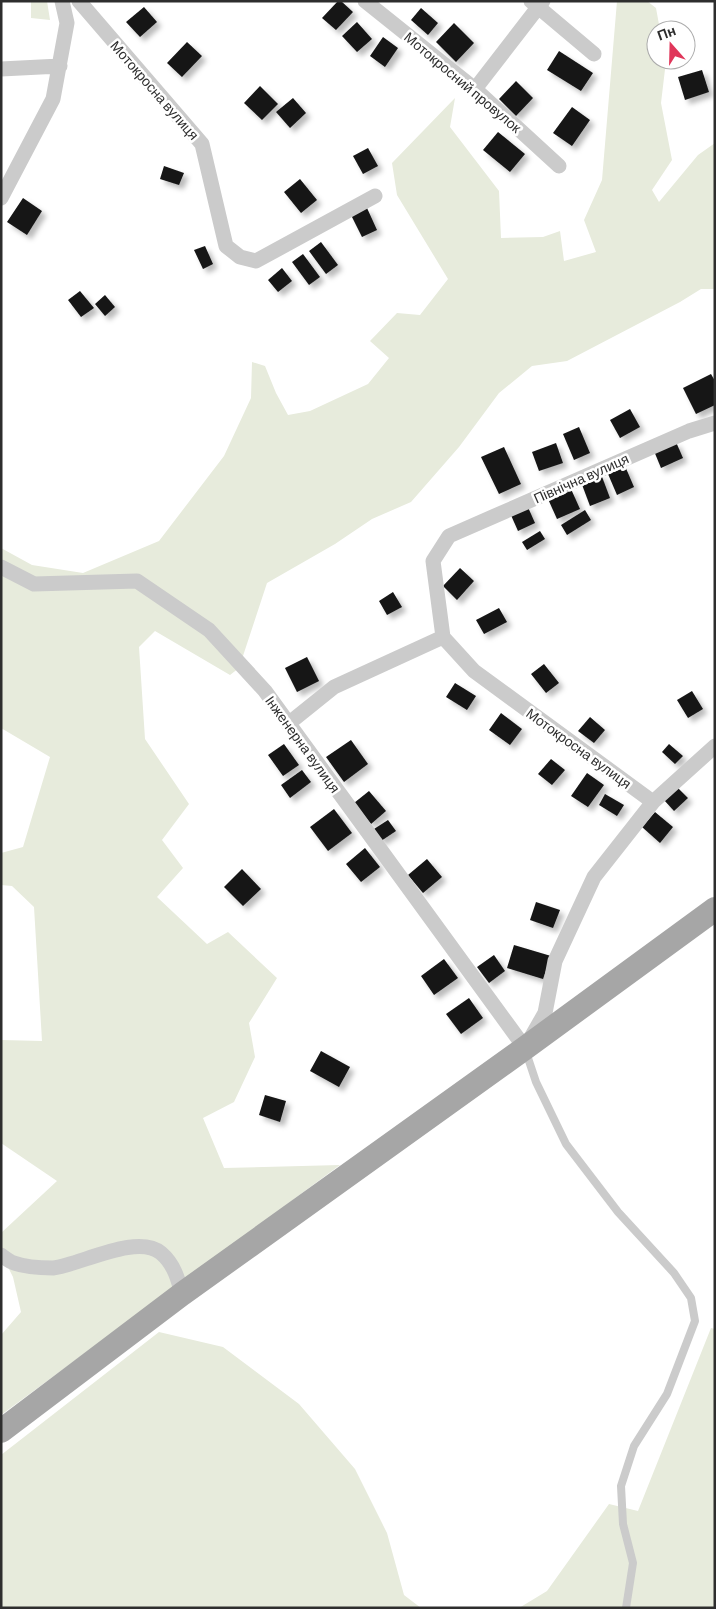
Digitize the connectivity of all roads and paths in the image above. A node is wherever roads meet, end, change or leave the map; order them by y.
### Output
1 (62, 1) edge
2 (79, 1) edge
3 (365, 1) edge
4 (537, 3) edge
5 (594, 54) dead end
6 (60, 66) junction
7 (1, 69) edge
8 (475, 89) junction
9 (559, 166) dead end
10 (375, 196) dead end
11 (1, 198) edge
12 (715, 423) edge
13 (1, 567) edge
14 (443, 637) junction
15 (288, 724) junction
16 (715, 746) edge
17 (652, 802) junction
18 (715, 909) edge
19 (525, 1048) junction
20 (1, 1255) edge
21 (182, 1294) junction
22 (1, 1432) edge
23 (626, 1608) edge

1 - 6 street
2 - 10 street, Мотокросна вулиця
3 - 8 street, Мотокросний провулок
4 - 5 street
4 - 8 street
6 - 7 street
6 - 11 street
8 - 9 street, Мотокросний провулок
12 - 14 street, Північна вулиця
13 - 15 street, Інженерна вулиця
14 - 15 street
14 - 17 street, Мотокросна вулиця
15 - 19 street, Інженерна вулиця
16 - 17 street
17 - 19 street
18 - 19 main road
19 - 21 main road
19 - 23 lane
20 - 21 street
21 - 22 main road

